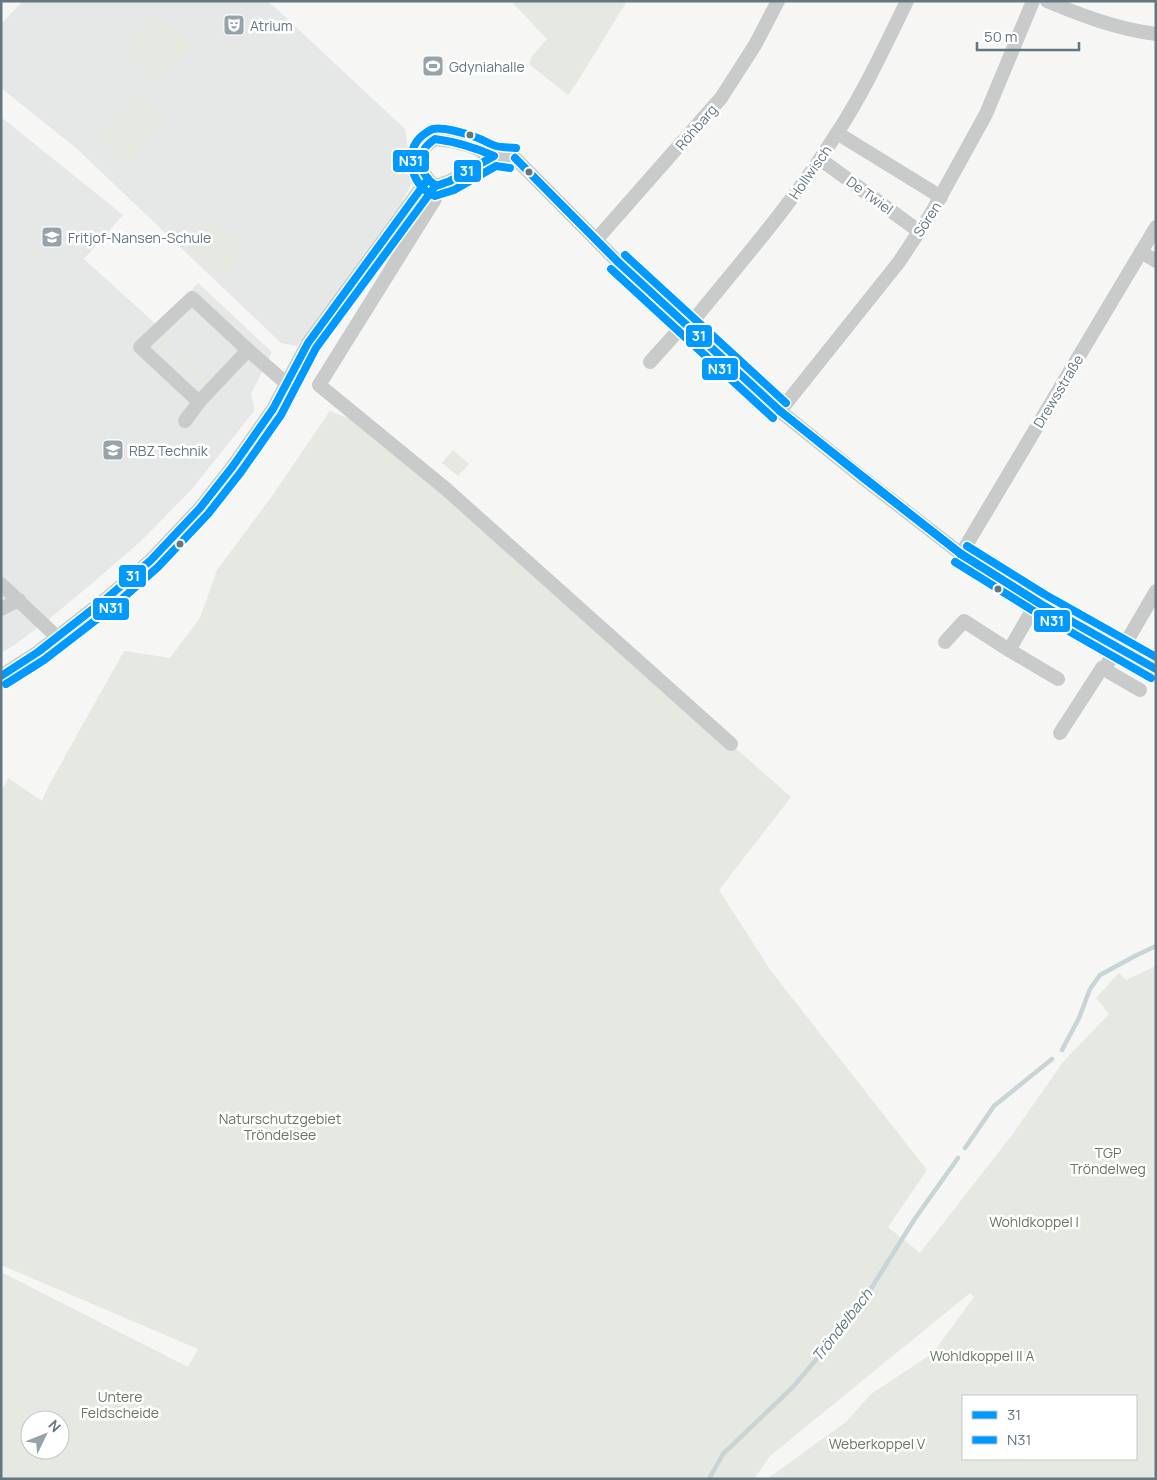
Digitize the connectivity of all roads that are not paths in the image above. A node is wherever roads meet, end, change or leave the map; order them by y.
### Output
1 (778, 1) edge
2 (906, 1) edge
3 (1033, 1) edge
4 (1047, 1) edge
5 (1156, 34) edge
6 (837, 133) junction
7 (494, 156) junction
8 (820, 159) junction
9 (432, 183) junction
10 (942, 197) junction
11 (1156, 227) edge
12 (920, 232) junction
13 (596, 240) junction
14 (1141, 252) junction
15 (1156, 261) edge
16 (687, 325) junction
17 (248, 350) junction
18 (650, 362) dead end
19 (287, 384) junction
20 (199, 402) junction
21 (780, 411) junction
22 (185, 421) dead end
23 (961, 554) junction
24 (1, 584) edge
25 (1156, 591) edge
26 (19, 600) junction
27 (1037, 602) junction
28 (1, 609) edge
29 (57, 637) junction
30 (946, 642) dead end
31 (1119, 649) junction
32 (1009, 650) junction
33 (1102, 668) junction
34 (1156, 669) edge
35 (1, 676) edge
36 (1058, 679) dead end
37 (1140, 690) dead end
38 (1060, 733) dead end
39 (731, 744) dead end

1 - 13 street, Röhbarg
2 - 6 street, Hollwisch
3 - 10 street, Sören
4 - 5 street
6 - 8 street, Hollwisch
6 - 10 street
7 - 9 street
7 - 9 street
7 - 13 street
8 - 12 street, De Twiel
8 - 16 street, Hollwisch
9 - 19 street
9 - 39 street
10 - 12 street, Sören
11 - 14 street, Drewsstraße
12 - 21 street, Sören
13 - 16 street
14 - 15 street
14 - 23 street, Drewsstraße
16 - 18 street, Hollwisch
16 - 21 street
17 - 19 street
17 - 20 street
17 - 20 street
19 - 29 street
20 - 22 street
21 - 23 street
23 - 27 street
24 - 26 street
25 - 31 street
26 - 28 street
26 - 29 street
27 - 31 street
27 - 32 street
29 - 35 street
30 - 32 street
31 - 33 street
31 - 34 street
32 - 36 street
33 - 37 street
33 - 38 street

